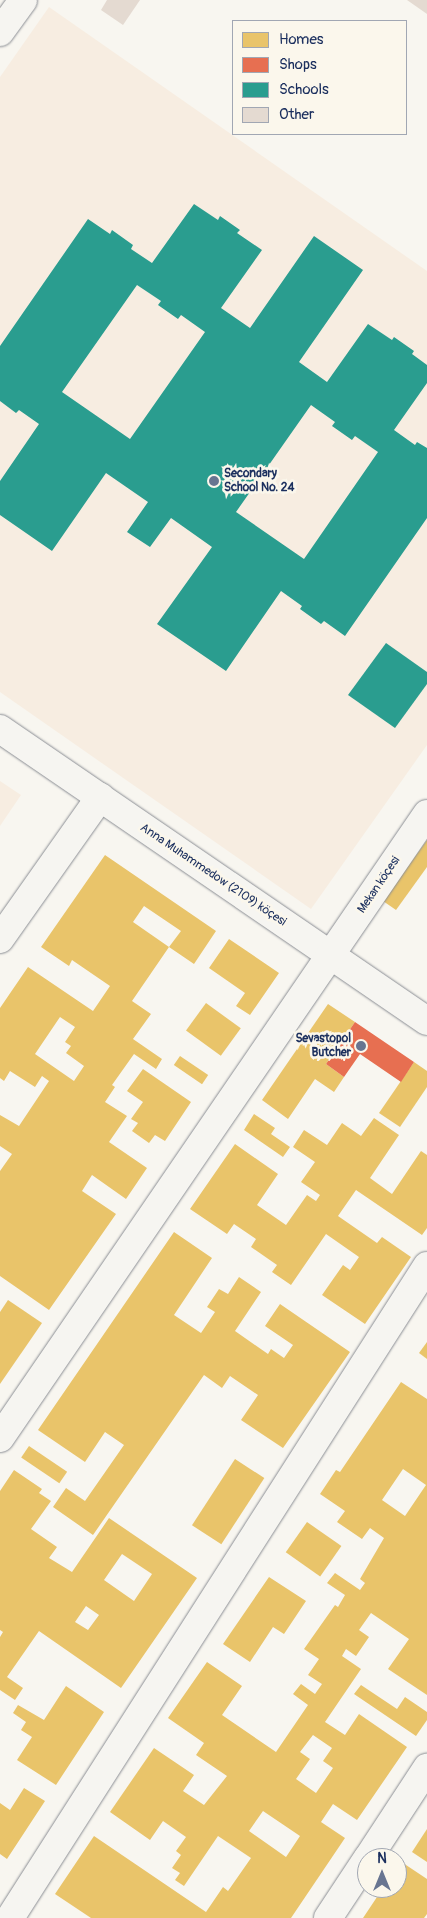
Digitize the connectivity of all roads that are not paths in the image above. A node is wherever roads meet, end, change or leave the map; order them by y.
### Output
1 (23, 0) edge
2 (0, 32) edge
3 (0, 728) edge
4 (100, 798) junction
5 (427, 814) edge
6 (0, 939) edge
7 (330, 955) junction
8 (427, 1021) edge
9 (427, 1266) edge
10 (0, 1438) edge
11 (427, 1768) edge
12 (374, 1848) edge
13 (357, 1874) edge
14 (10, 1918) edge
15 (328, 1918) edge

1 - 2 street
3 - 4 street, Anna Muhammedow (2109) köçesi
4 - 6 street
4 - 7 street, Anna Muhammedow (2109) köçesi
5 - 7 street, Mekan köçesi
7 - 8 street, Anna Muhammedow (2109) köçesi
7 - 10 street, Mekan köçesi
9 - 14 street
11 - 12 street
13 - 15 street

